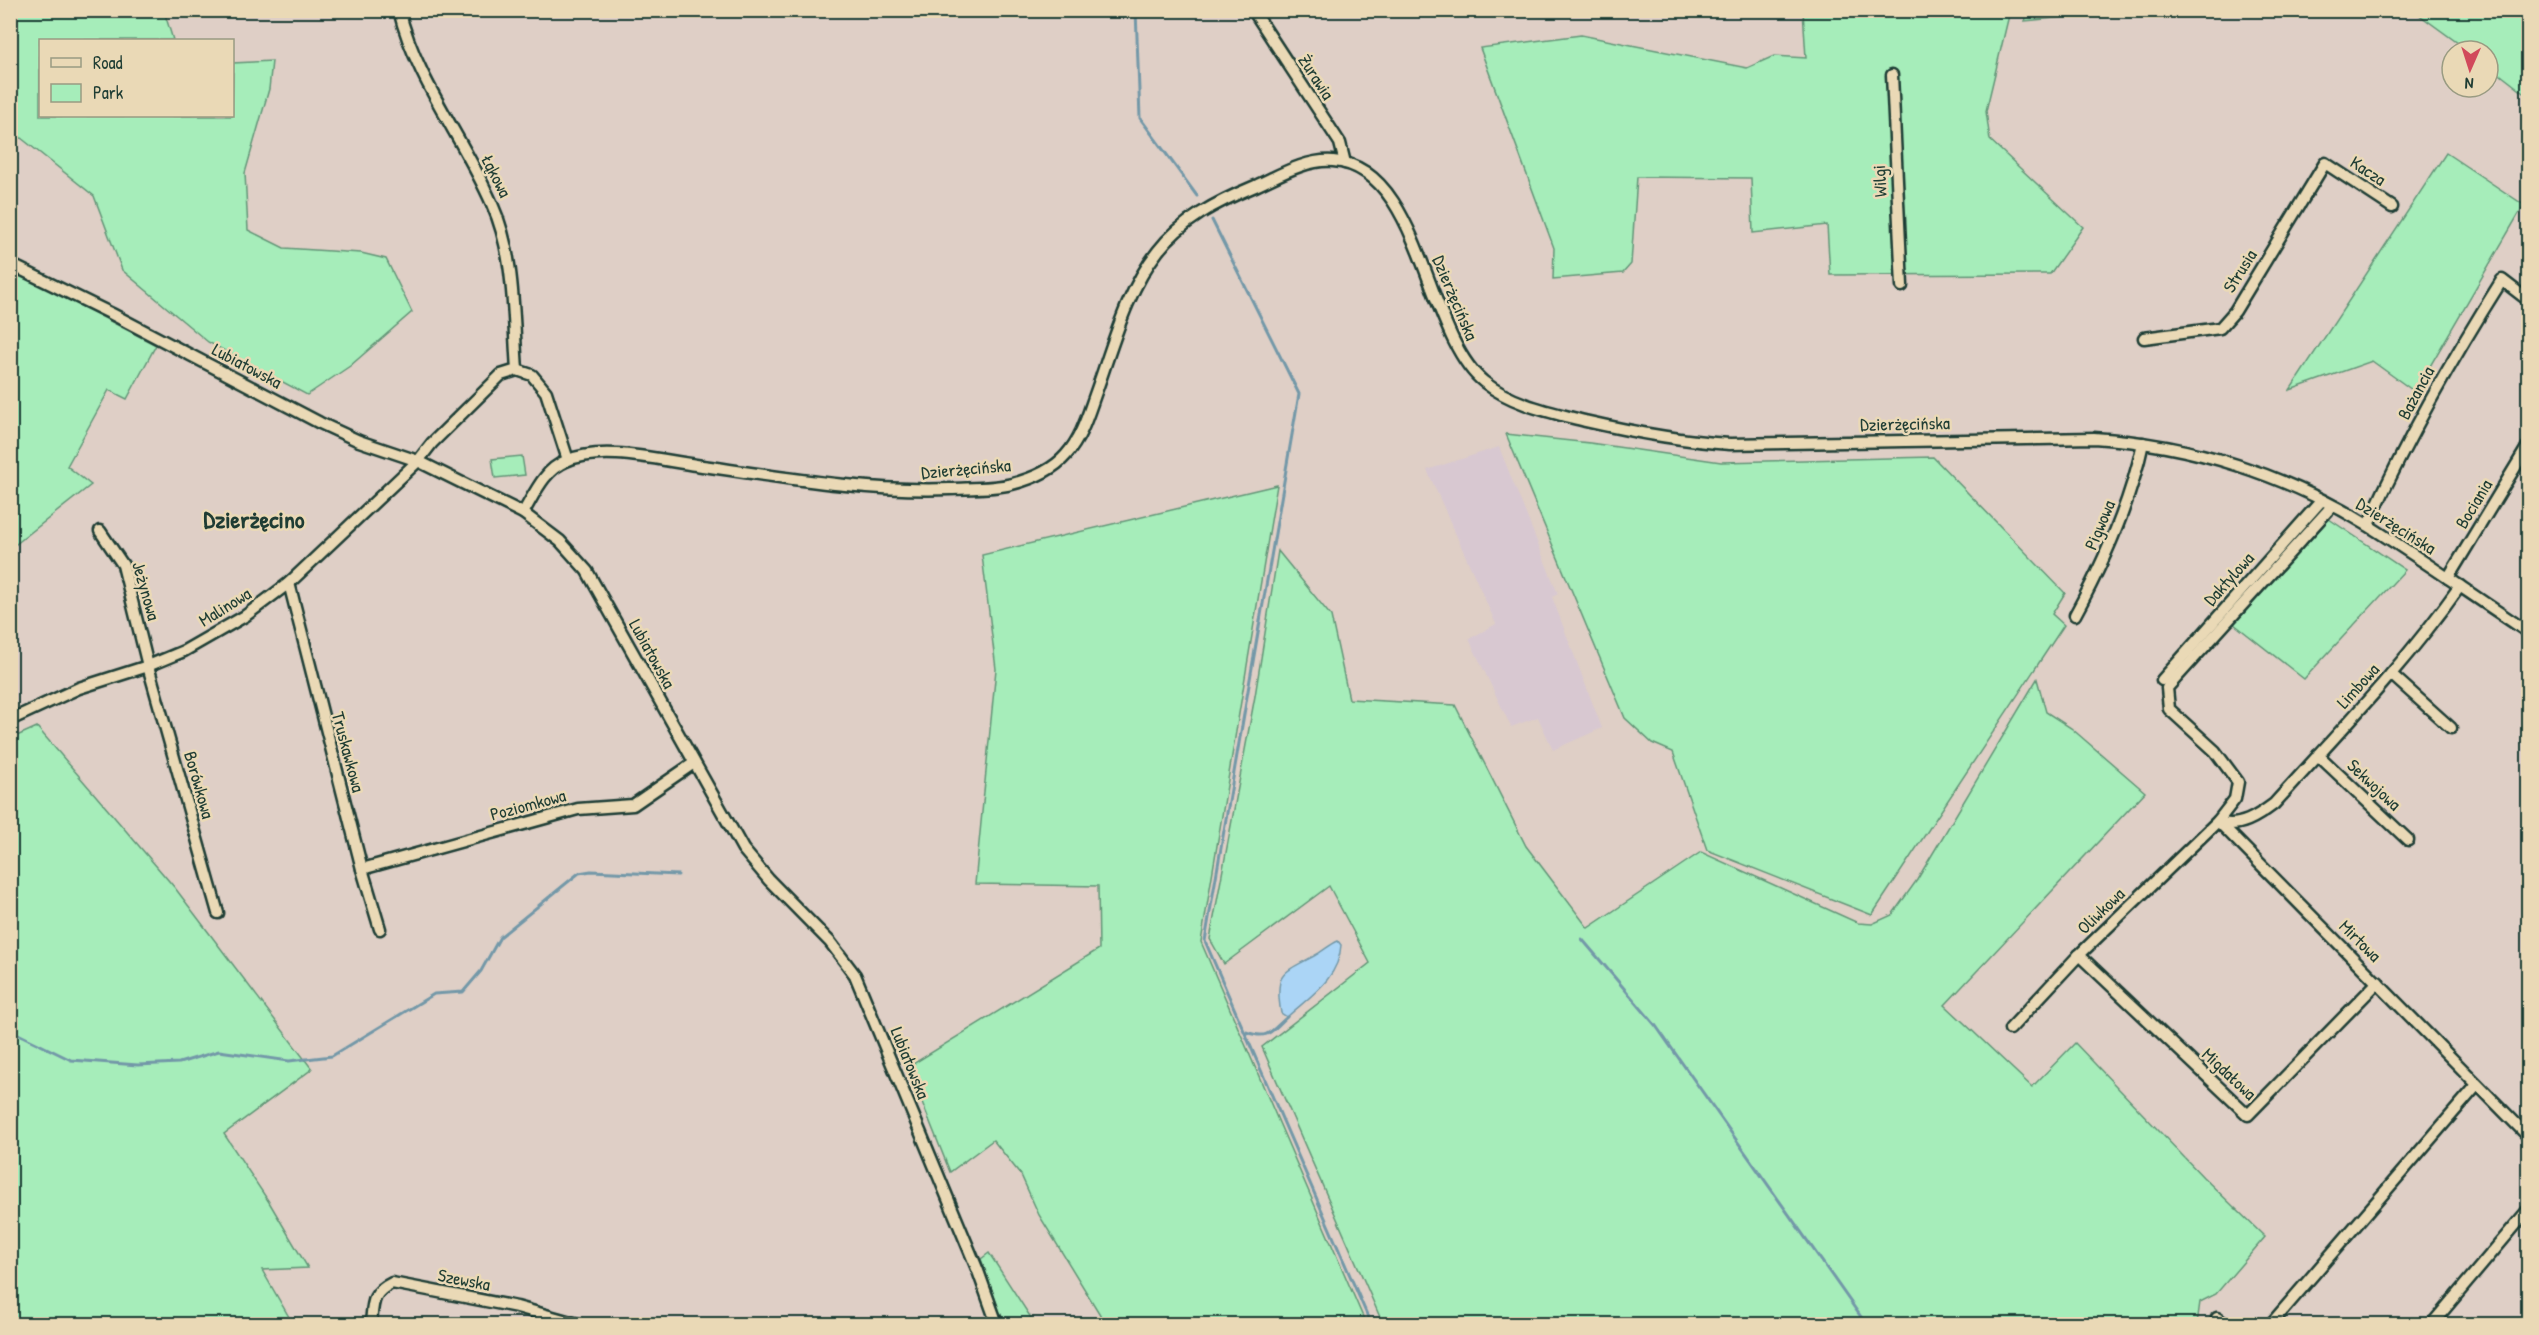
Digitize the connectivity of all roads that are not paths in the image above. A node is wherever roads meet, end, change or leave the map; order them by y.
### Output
1 (399, 10) edge
2 (1253, 10) edge
3 (1892, 75) dead end
4 (1345, 163) junction
5 (2325, 163) joint
6 (2392, 207) dead end
7 (10, 264) edge
8 (1902, 286) dead end
9 (2529, 300) edge
10 (2144, 338) dead end
11 (517, 370) junction
12 (2143, 443) junction
13 (2529, 446) edge
14 (568, 460) junction
15 (418, 461) junction
16 (2320, 501) junction
17 (2332, 506) junction
18 (523, 513) junction
19 (2368, 525) junction
20 (100, 531) dead end
21 (2448, 578) junction
22 (289, 583) junction
23 (2460, 586) junction
24 (2075, 615) dead end
25 (2529, 632) edge
26 (148, 666) junction
27 (2391, 674) junction
28 (2162, 680) dead end
29 (10, 720) edge
30 (2451, 728) dead end
31 (2318, 755) junction
32 (694, 763) junction
33 (2218, 821) junction
34 (2408, 840) dead end
35 (362, 869) junction
36 (218, 913) dead end
37 (380, 929) dead end
38 (2079, 956) junction
39 (2378, 982) junction
40 (2010, 1029) dead end
41 (2477, 1085) junction
42 (2529, 1136) edge
43 (2529, 1210) edge
44 (371, 1324) edge
45 (578, 1324) edge
46 (997, 1324) edge
47 (2271, 1324) edge
48 (2432, 1324) edge

1 - 11 street, Łąkowa
2 - 4 street, Żurawia
3 - 8 street, Wilgi
4 - 12 street, Dzierżęcińska
4 - 14 street, Dzierżęcińska
5 - 6 street, Kacza
5 - 10 street, Strusia
7 - 15 street, Lubiatowska
9 - 19 street, Bażancia
11 - 14 street
11 - 15 street
12 - 16 street, Dzierżęcińska
12 - 24 street, Pigwowa
13 - 21 street, Bociania
14 - 18 street, Dzierżęcińska
15 - 18 street, Lubiatowska
15 - 22 street, Malinowa
16 - 17 street, Dzierżęcińska
16 - 28 street, Daktylowa
17 - 19 street, Dzierżęcińska
17 - 33 street, Oliwkowa
18 - 32 street, Lubiatowska
19 - 21 street, Dzierżęcińska
20 - 26 street, Jeżynowa
21 - 23 street, Dzierżęcińska
22 - 26 street, Malinowa
22 - 35 street, Truskawkowa
23 - 25 street, Dzierżęcińska
23 - 27 street, Limbowa
26 - 29 street, Malinowa
26 - 36 street, Borówkowa
27 - 30 street
27 - 31 street, Limbowa
31 - 33 street, Limbowa
31 - 34 street, Sekwojowa
32 - 35 street, Poziomkowa
32 - 46 street, Lubiatowska
33 - 38 street, Oliwkowa
33 - 39 street, Mirtowa
35 - 37 street, Truskawkowa
38 - 39 street, Migdałowa
38 - 40 street, Oliwkowa
39 - 41 street, Mirtowa
41 - 42 street, Mirtowa
41 - 47 street
43 - 48 street
44 - 45 street, Szewska

